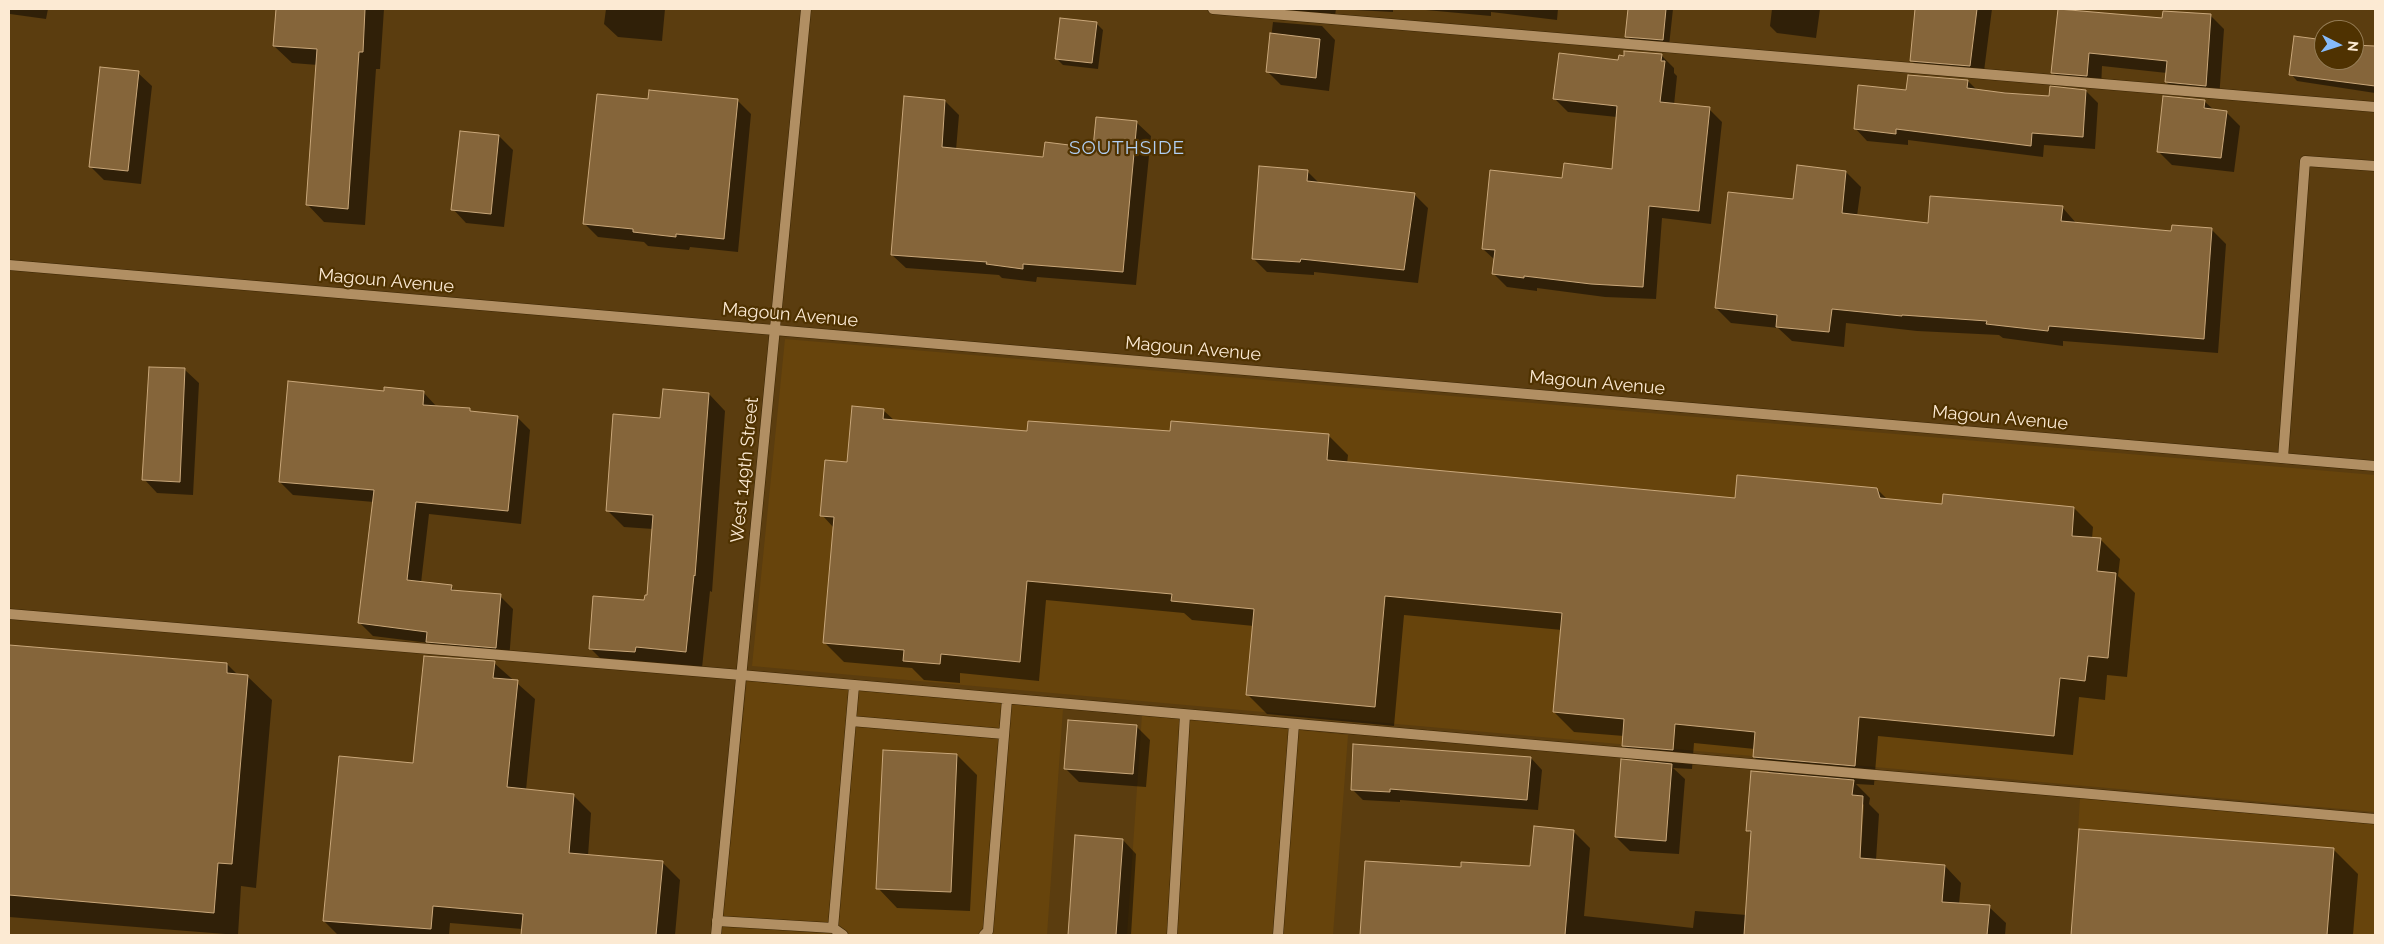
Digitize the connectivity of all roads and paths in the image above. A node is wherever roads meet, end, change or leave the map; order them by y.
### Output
1 (806, 9) edge
2 (1213, 9) edge
3 (2375, 107) edge
4 (2375, 166) edge
5 (9, 265) edge
6 (775, 330) junction
7 (2284, 458) junction
8 (2375, 466) edge
9 (9, 614) edge
10 (741, 675) junction
11 (854, 686) junction
12 (1007, 699) junction
13 (1185, 714) junction
14 (851, 721) junction
15 (1294, 724) junction
16 (1004, 734) junction
17 (2375, 819) edge
18 (717, 921) junction
19 (833, 928) junction
20 (716, 935) edge
21 (844, 935) edge
22 (984, 935) edge
23 (1172, 935) edge
24 (1278, 935) edge

1 - 6 street, West 149th Street
2 - 3 street
4 - 7 street
5 - 6 street, Magoun Avenue
6 - 7 street, Magoun Avenue
6 - 10 street, West 149th Street
7 - 8 street, Magoun Avenue
9 - 10 street
10 - 11 street
10 - 18 street, West 149th Street
11 - 12 street
11 - 14 street
12 - 13 street
12 - 16 street
13 - 15 street
13 - 23 street
14 - 16 street
14 - 19 street
15 - 17 street
15 - 24 street
16 - 22 street
18 - 19 street
18 - 20 street, West 149th Street
19 - 21 street

